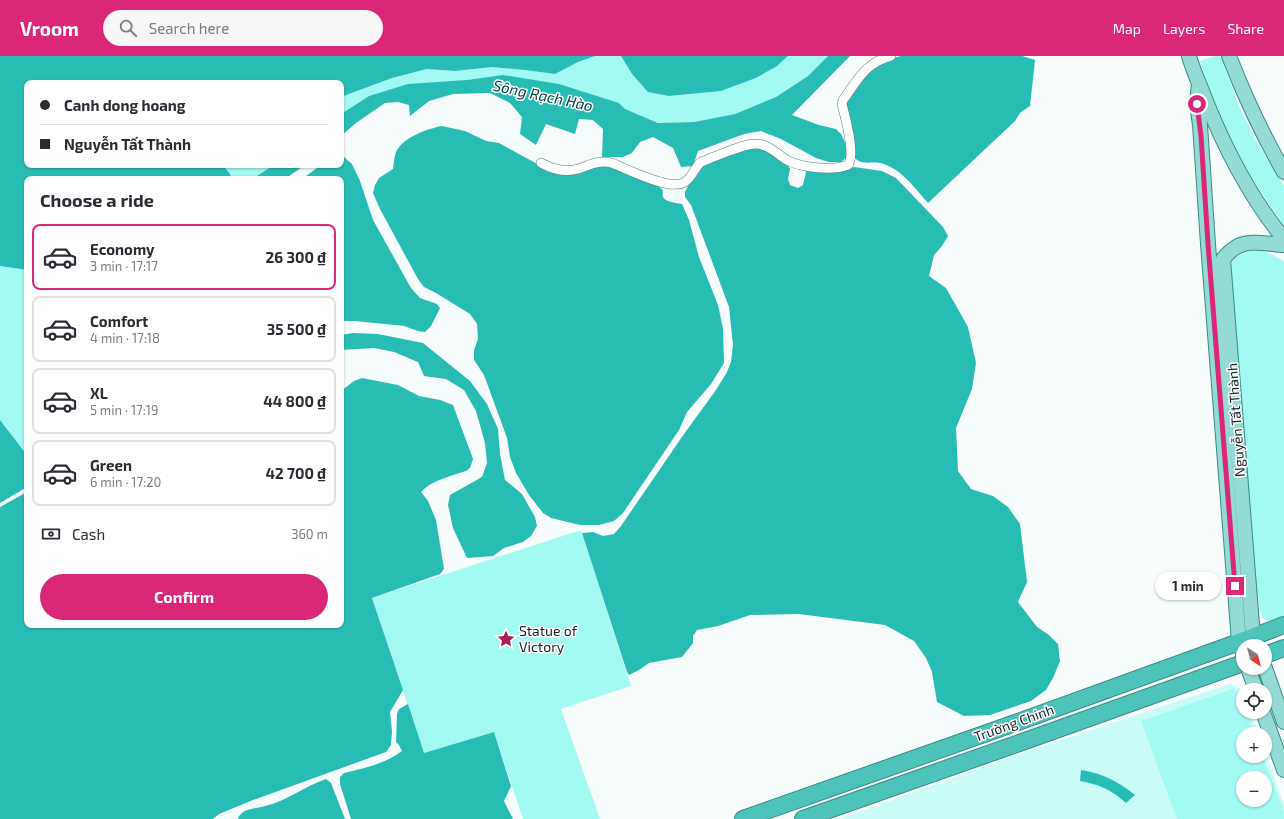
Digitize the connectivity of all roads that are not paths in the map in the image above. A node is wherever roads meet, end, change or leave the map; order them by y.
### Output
1 (891, 56) edge
2 (1190, 56) edge
3 (1229, 56) edge
4 (1199, 83) junction
5 (541, 163) dead end
6 (1284, 172) edge
7 (1284, 239) edge
8 (1284, 245) edge
9 (1224, 259) junction
10 (1209, 261) junction
11 (1284, 624) edge
12 (1247, 639) edge
13 (1248, 639) edge
14 (1258, 639) edge
15 (1284, 648) edge
16 (1236, 649) edge
17 (1272, 652) edge
18 (1236, 666) edge
19 (1267, 675) edge
20 (1266, 719) edge
21 (1018, 722) junction
22 (1284, 722) edge
23 (1025, 741) junction
24 (1284, 770) edge
25 (743, 819) edge
26 (803, 819) edge

1 - 5 street
2 - 4 main road
3 - 6 main road
4 - 7 main road
4 - 10 main road, Nguyễn Tất Thành
8 - 9 main road
9 - 10 main road
9 - 13 main road, Nguyễn Tất Thành
10 - 12 main road, Nguyễn Tất Thành
11 - 14 highway, Trường Chinh
15 - 17 highway
16 - 21 highway, Trường Chinh
18 - 23 highway, Trường Chinh
19 - 22 main road
20 - 24 main road
21 - 23 highway
21 - 25 highway, Trường Chinh
23 - 26 highway, Trường Chinh

